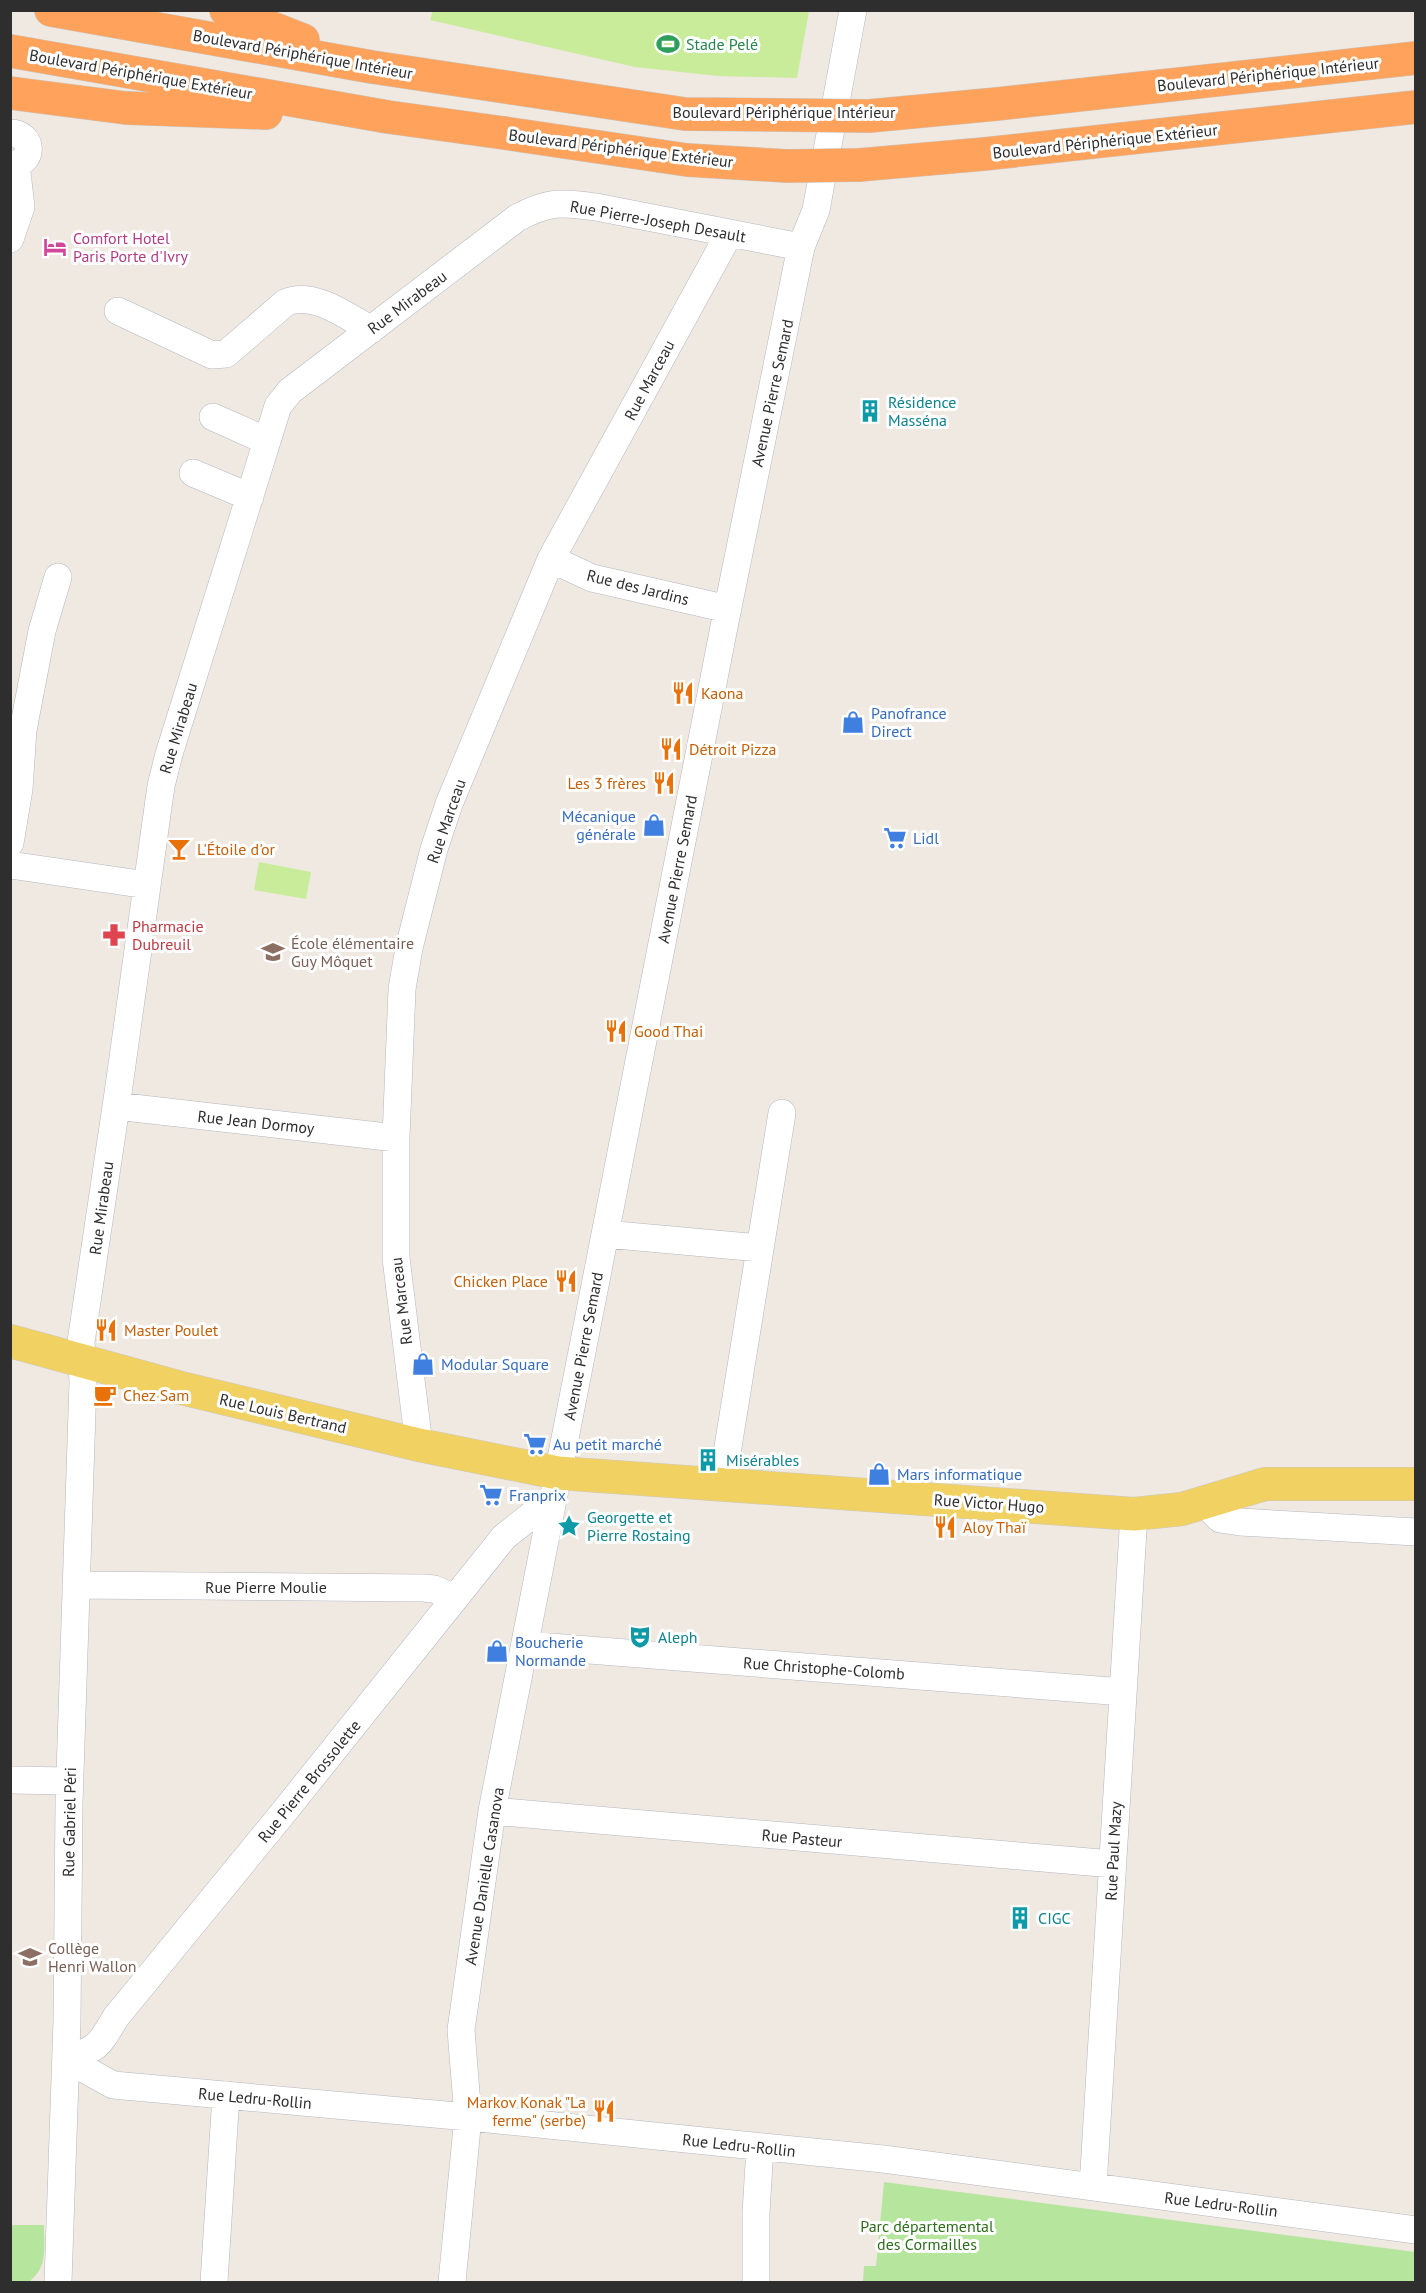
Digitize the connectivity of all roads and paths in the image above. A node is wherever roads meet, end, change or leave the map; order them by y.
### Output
1 (51, 10) edge
2 (226, 10) edge
3 (853, 10) edge
4 (10, 51) edge
5 (1416, 58) edge
6 (372, 67) junction
7 (10, 93) edge
8 (1416, 107) edge
9 (388, 117) junction
10 (10, 133) edge
11 (13, 164) edge
12 (517, 218) joint
13 (10, 239) edge
14 (723, 243) junction
15 (799, 256) junction
16 (118, 311) dead end
17 (371, 330) junction
18 (213, 417) dead end
19 (267, 441) junction
20 (192, 473) dead end
21 (250, 497) junction
22 (551, 560) junction
23 (58, 577) dead end
24 (728, 609) junction
25 (10, 843) edge
26 (10, 865) edge
27 (147, 885) junction
28 (116, 1106) junction
29 (782, 1113) dead end
30 (396, 1138) junction
31 (604, 1234) junction
32 (760, 1248) junction
33 (10, 1341) edge
34 (83, 1362) junction
35 (419, 1445) junction
36 (722, 1484) junction
37 (1416, 1484) edge
38 (555, 1486) junction
39 (1204, 1503) junction
40 (1134, 1514) junction
41 (1416, 1532) edge
42 (76, 1585) junction
43 (454, 1598) junction
44 (525, 1645) junction
45 (1123, 1692) junction
46 (10, 1780) edge
47 (69, 1781) junction
48 (492, 1811) junction
49 (1113, 1864) junction
50 (66, 2059) junction
51 (226, 2095) junction
52 (468, 2117) junction
53 (760, 2147) junction
54 (1093, 2187) junction
55 (1416, 2230) edge
56 (58, 2283) edge
57 (214, 2283) edge
58 (452, 2283) edge
59 (756, 2283) edge

1 - 6 highway, Boulevard Périphérique Intérieur
2 - 6 highway
3 - 15 street, Avenue Pierre Semard
4 - 9 highway, Boulevard Périphérique Extérieur
5 - 6 highway, Boulevard Périphérique Intérieur, bridge
7 - 9 highway
8 - 9 highway, Boulevard Périphérique Extérieur, bridge
10 - 11 street
11 - 13 street
12 - 14 street, Rue Pierre-Joseph Desault
12 - 17 street, Rue Mirabeau
14 - 15 street, Rue Pierre-Joseph Desault
14 - 22 street, Rue Marceau
15 - 24 street, Avenue Pierre Semard
16 - 17 street
17 - 19 street, Rue Mirabeau
18 - 19 street
19 - 21 street, Rue Mirabeau
20 - 21 street
21 - 27 street, Rue Mirabeau
22 - 24 street, Rue des Jardins
22 - 30 street, Rue Marceau
23 - 25 street
24 - 31 street, Avenue Pierre Semard
26 - 27 street
27 - 28 street, Rue Mirabeau
28 - 30 street, Rue Jean Dormoy
28 - 34 street, Rue Mirabeau
29 - 32 street
30 - 35 street, Rue Marceau
31 - 32 street
31 - 38 street, Avenue Pierre Semard
32 - 36 street
33 - 34 main road, Rue Louis Bertrand
34 - 35 main road, Rue Louis Bertrand
34 - 42 street, Rue Gabriel Péri
35 - 38 main road, Rue Louis Bertrand
36 - 38 main road, Rue Victor Hugo
36 - 40 main road, Rue Victor Hugo
37 - 39 main road, Rue Victor Hugo
38 - 43 street, Rue Pierre Brossolette
38 - 44 street, Avenue Danielle Casanova
39 - 40 main road, Rue Victor Hugo
39 - 41 street
40 - 45 street, Rue Paul Mazy
42 - 43 street, Rue Pierre Moulie
42 - 47 street, Rue Gabriel Péri
43 - 50 street, Rue Pierre Brossolette
44 - 45 street, Rue Christophe-Colomb
44 - 48 street, Avenue Danielle Casanova
45 - 49 street, Rue Paul Mazy
46 - 47 street
47 - 50 street, Rue Gabriel Péri
48 - 49 street, Rue Pasteur
48 - 52 street, Avenue Danielle Casanova
49 - 54 street, Rue Paul Mazy
50 - 51 street, Rue Ledru-Rollin
50 - 56 street, Rue Gabriel Péri
51 - 52 street, Rue Ledru-Rollin
51 - 57 street
52 - 53 street, Rue Ledru-Rollin
52 - 58 street, Avenue Danielle Casanova
53 - 54 street, Rue Ledru-Rollin
53 - 59 street
54 - 55 street, Rue Ledru-Rollin

